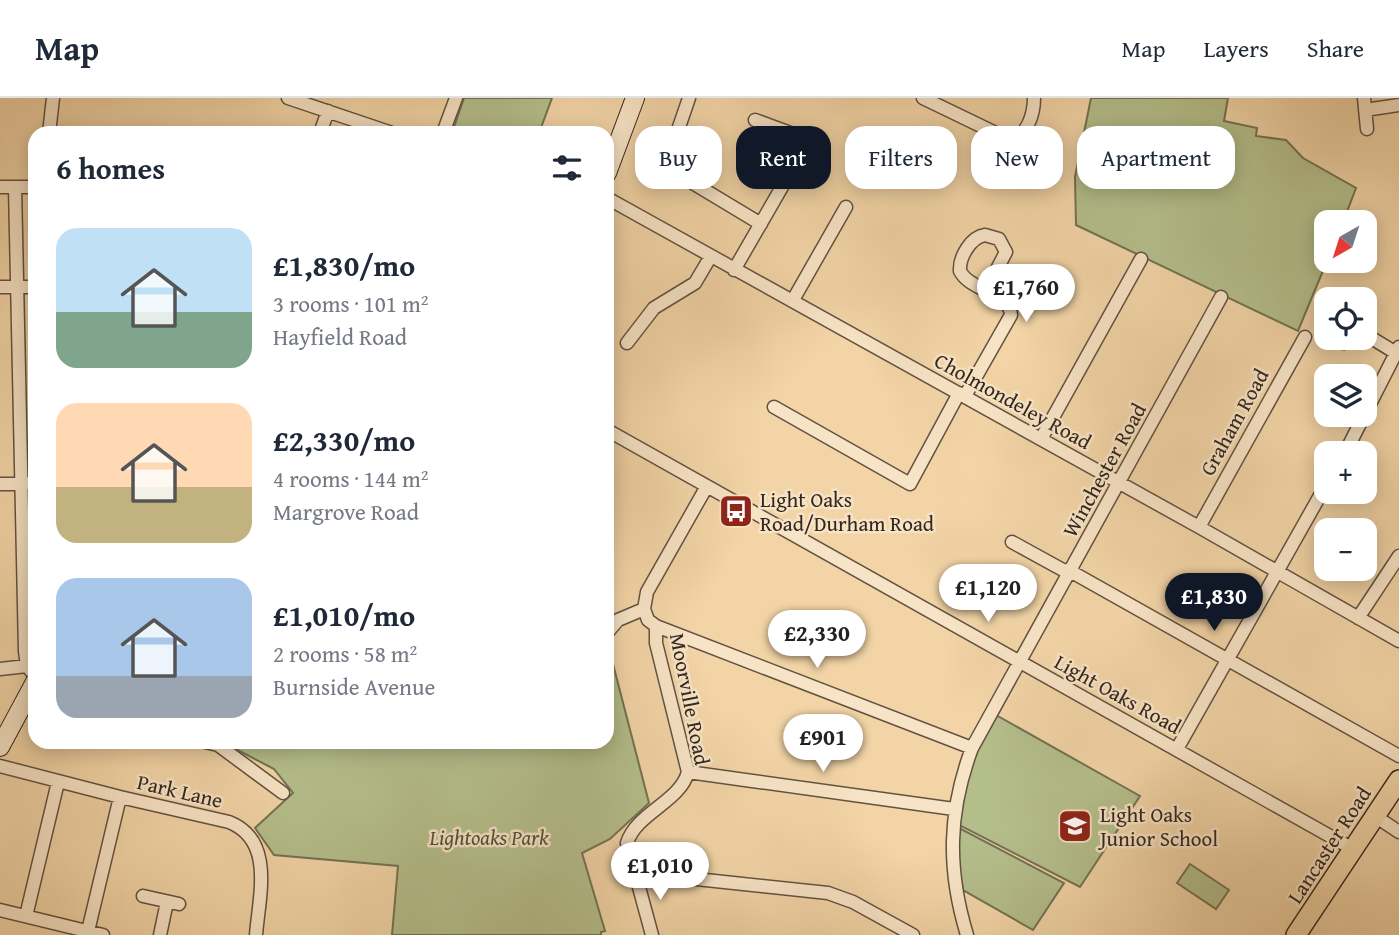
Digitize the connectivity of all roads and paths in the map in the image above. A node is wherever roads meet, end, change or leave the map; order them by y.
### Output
1 (53, 98) edge
2 (288, 98) edge
3 (456, 98) edge
4 (635, 98) edge
5 (690, 98) edge
6 (923, 98) edge
7 (1034, 98) edge
8 (1364, 104) edge
9 (1399, 105) edge
10 (328, 111) junction
11 (754, 120) dead end
12 (50, 126) edge
13 (323, 126) edge
14 (372, 126) edge
15 (446, 126) edge
16 (770, 126) edge
17 (1367, 129) dead end
18 (614, 154) edge
19 (0, 187) edge
20 (15, 187) junction
21 (28, 187) edge
22 (781, 189) edge
23 (614, 202) edge
24 (846, 207) dead end
25 (761, 224) junction
26 (711, 256) junction
27 (1141, 259) dead end
28 (734, 270) junction
29 (0, 287) edge
30 (15, 287) junction
31 (28, 287) edge
32 (985, 292) junction
33 (1221, 297) dead end
34 (793, 300) junction
35 (1305, 337) dead end
36 (1377, 341) edge
37 (627, 343) dead end
38 (1397, 353) edge
39 (962, 395) junction
40 (774, 407) dead end
41 (614, 434) edge
42 (1041, 439) junction
43 (1351, 441) edge
44 (1119, 482) junction
45 (20, 483) junction
46 (28, 483) edge
47 (0, 484) edge
48 (707, 486) junction
49 (1315, 504) edge
50 (1199, 527) junction
51 (1012, 541) dead end
52 (1399, 556) edge
53 (1070, 571) junction
54 (1278, 571) junction
55 (644, 610) junction
56 (28, 617) edge
57 (1358, 618) junction
58 (614, 625) edge
59 (656, 626) junction
60 (1399, 641) edge
61 (1019, 660) junction
62 (1228, 660) junction
63 (0, 669) edge
64 (28, 682) edge
65 (28, 691) edge
66 (2, 739) edge
67 (972, 748) junction
68 (222, 749) edge
69 (1177, 749) junction
70 (1399, 756) edge
71 (0, 766) edge
72 (688, 772) junction
73 (1399, 780) edge
74 (58, 782) junction
75 (283, 793) dead end
76 (120, 797) junction
77 (954, 810) junction
78 (1375, 816) junction
79 (1399, 832) edge
80 (1353, 849) junction
81 (635, 879) junction
82 (143, 896) dead end
83 (0, 910) edge
84 (26, 916) junction
85 (88, 931) junction
86 (103, 935) edge
87 (160, 935) edge
88 (256, 935) edge
89 (652, 935) edge
90 (913, 935) edge
91 (967, 935) edge
92 (1296, 935) edge

1 - 12 street
2 - 10 street
3 - 15 street
4 - 18 main road
5 - 25 street
6 - 7 street
8 - 9 street
8 - 17 street
10 - 13 street
10 - 14 street
11 - 16 street
19 - 20 street
20 - 21 street
20 - 30 street
22 - 25 street
23 - 26 street, Cholmondeley Road
24 - 34 street
25 - 28 street
26 - 28 street, Cholmondeley Road
26 - 37 street
27 - 42 street
28 - 34 street, Cholmondeley Road
29 - 30 street
30 - 31 street
30 - 45 street
32 - 32 street
32 - 39 street
33 - 44 street, Winchester Road
34 - 39 street, Cholmondeley Road
35 - 50 street, Graham Road
36 - 38 street
38 - 43 street
39 - 40 street
39 - 42 street, Cholmondeley Road
41 - 48 street, Light Oaks Road
42 - 44 street, Cholmondeley Road
44 - 50 street, Cholmondeley Road
44 - 53 street, Winchester Road
45 - 46 street
45 - 47 street
45 - 56 street
48 - 55 street
48 - 61 street, Light Oaks Road
49 - 54 street
50 - 54 street, Cholmondeley Road
51 - 53 street
52 - 57 street
53 - 61 street, Winchester Road
53 - 62 street
54 - 57 street, Cholmondeley Road
54 - 62 street
55 - 58 street
55 - 59 street
57 - 60 street, Cholmondeley Road
59 - 67 street
59 - 72 street, Moorville Road
61 - 67 street, Winchester Road
61 - 69 street, Light Oaks Road
62 - 69 street
62 - 70 street
63 - 64 street
65 - 66 main road
67 - 77 street, Winchester Road
68 - 75 street
69 - 80 street, Light Oaks Road
71 - 74 street, Park Lane
72 - 77 street
72 - 81 street, Moorville Road
73 - 78 main road, Lancaster Road
74 - 76 street, Park Lane
74 - 84 street
76 - 85 street
76 - 88 street, Park Lane
77 - 91 street, Winchester Road
78 - 79 street
78 - 80 main road, Lancaster Road
80 - 92 main road, Lancaster Road
81 - 89 street, Moorville Road
81 - 90 street
82 - 87 street
83 - 84 street
84 - 85 street
85 - 86 street

